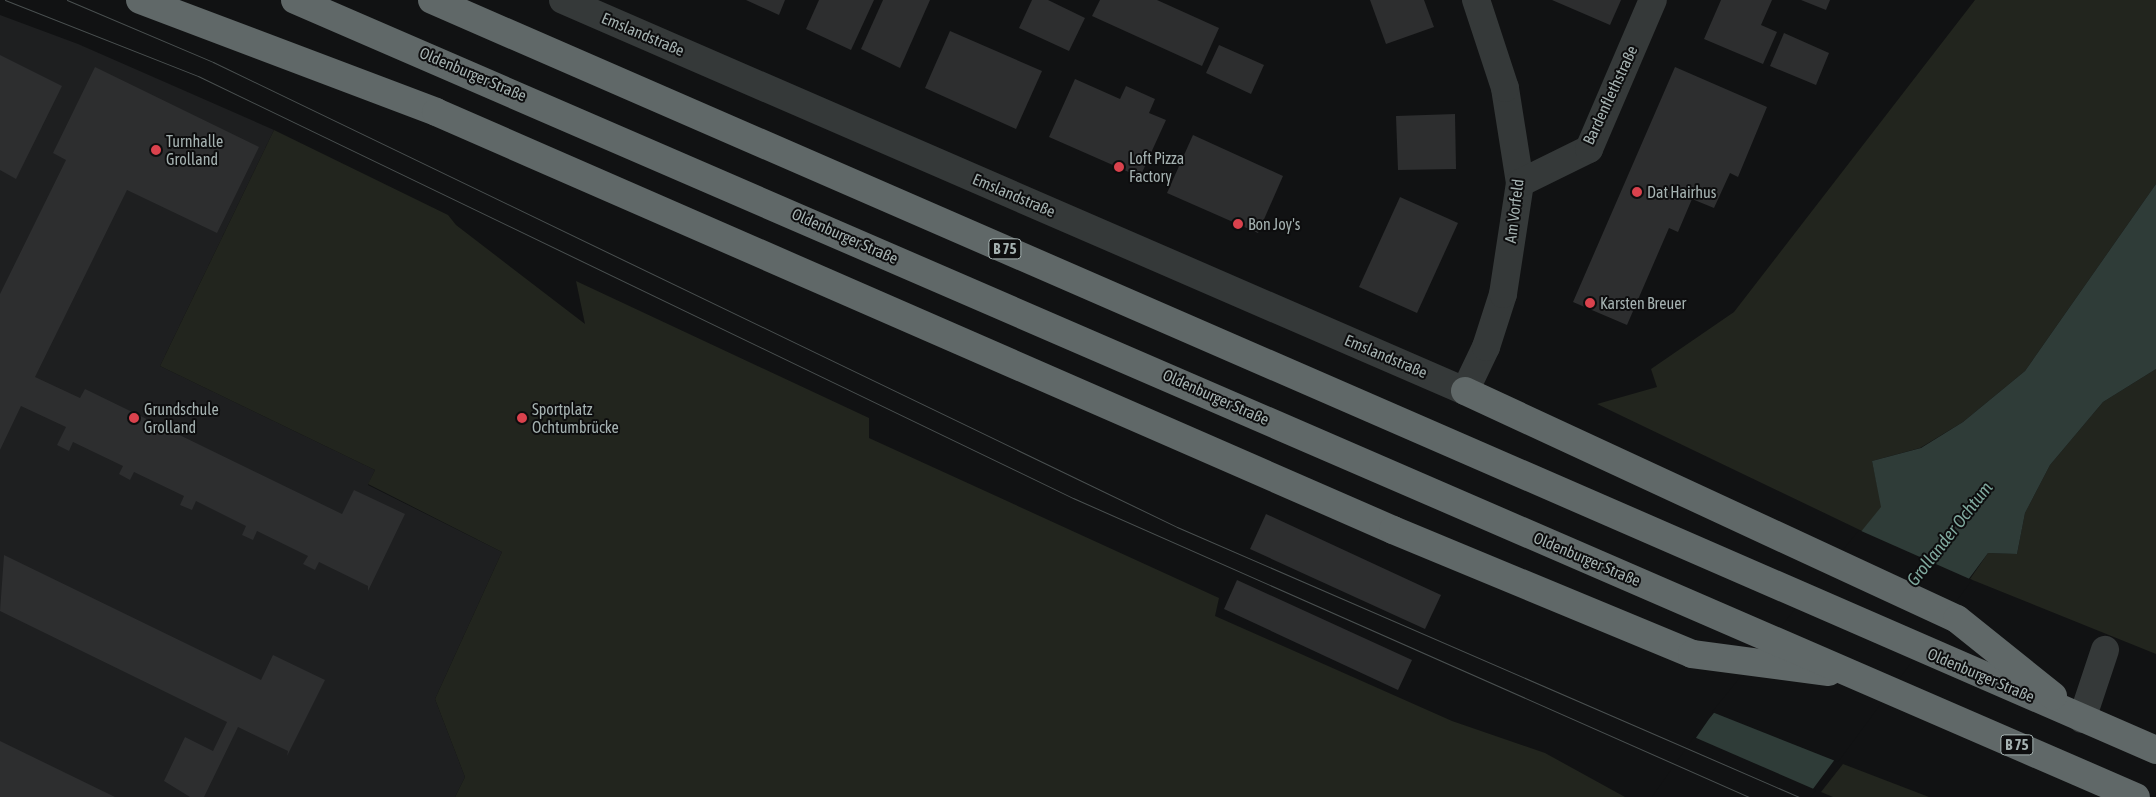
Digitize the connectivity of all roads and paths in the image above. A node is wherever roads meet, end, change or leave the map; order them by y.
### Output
1 (140, 0) edge
2 (295, 0) edge
3 (432, 0) edge
4 (564, 0) edge
5 (1476, 0) edge
6 (1653, 0) edge
7 (1520, 183) junction
8 (1465, 391) junction
9 (2105, 650) dead end
10 (1856, 674) junction
11 (2082, 719) junction
12 (2156, 750) edge
13 (2136, 797) edge

1 - 10 highway
2 - 10 highway, Oldenburger Straße / B 75
3 - 11 highway, Oldenburger Straße / B 75
4 - 8 street, Emslandstraße
5 - 7 street, Am Vorfeld
6 - 7 street, Bardenflethstraße
7 - 8 street, Am Vorfeld
8 - 11 highway
9 - 11 street
10 - 13 highway, Oldenburger Straße / B 75
11 - 12 highway, Oldenburger Straße / B 75

